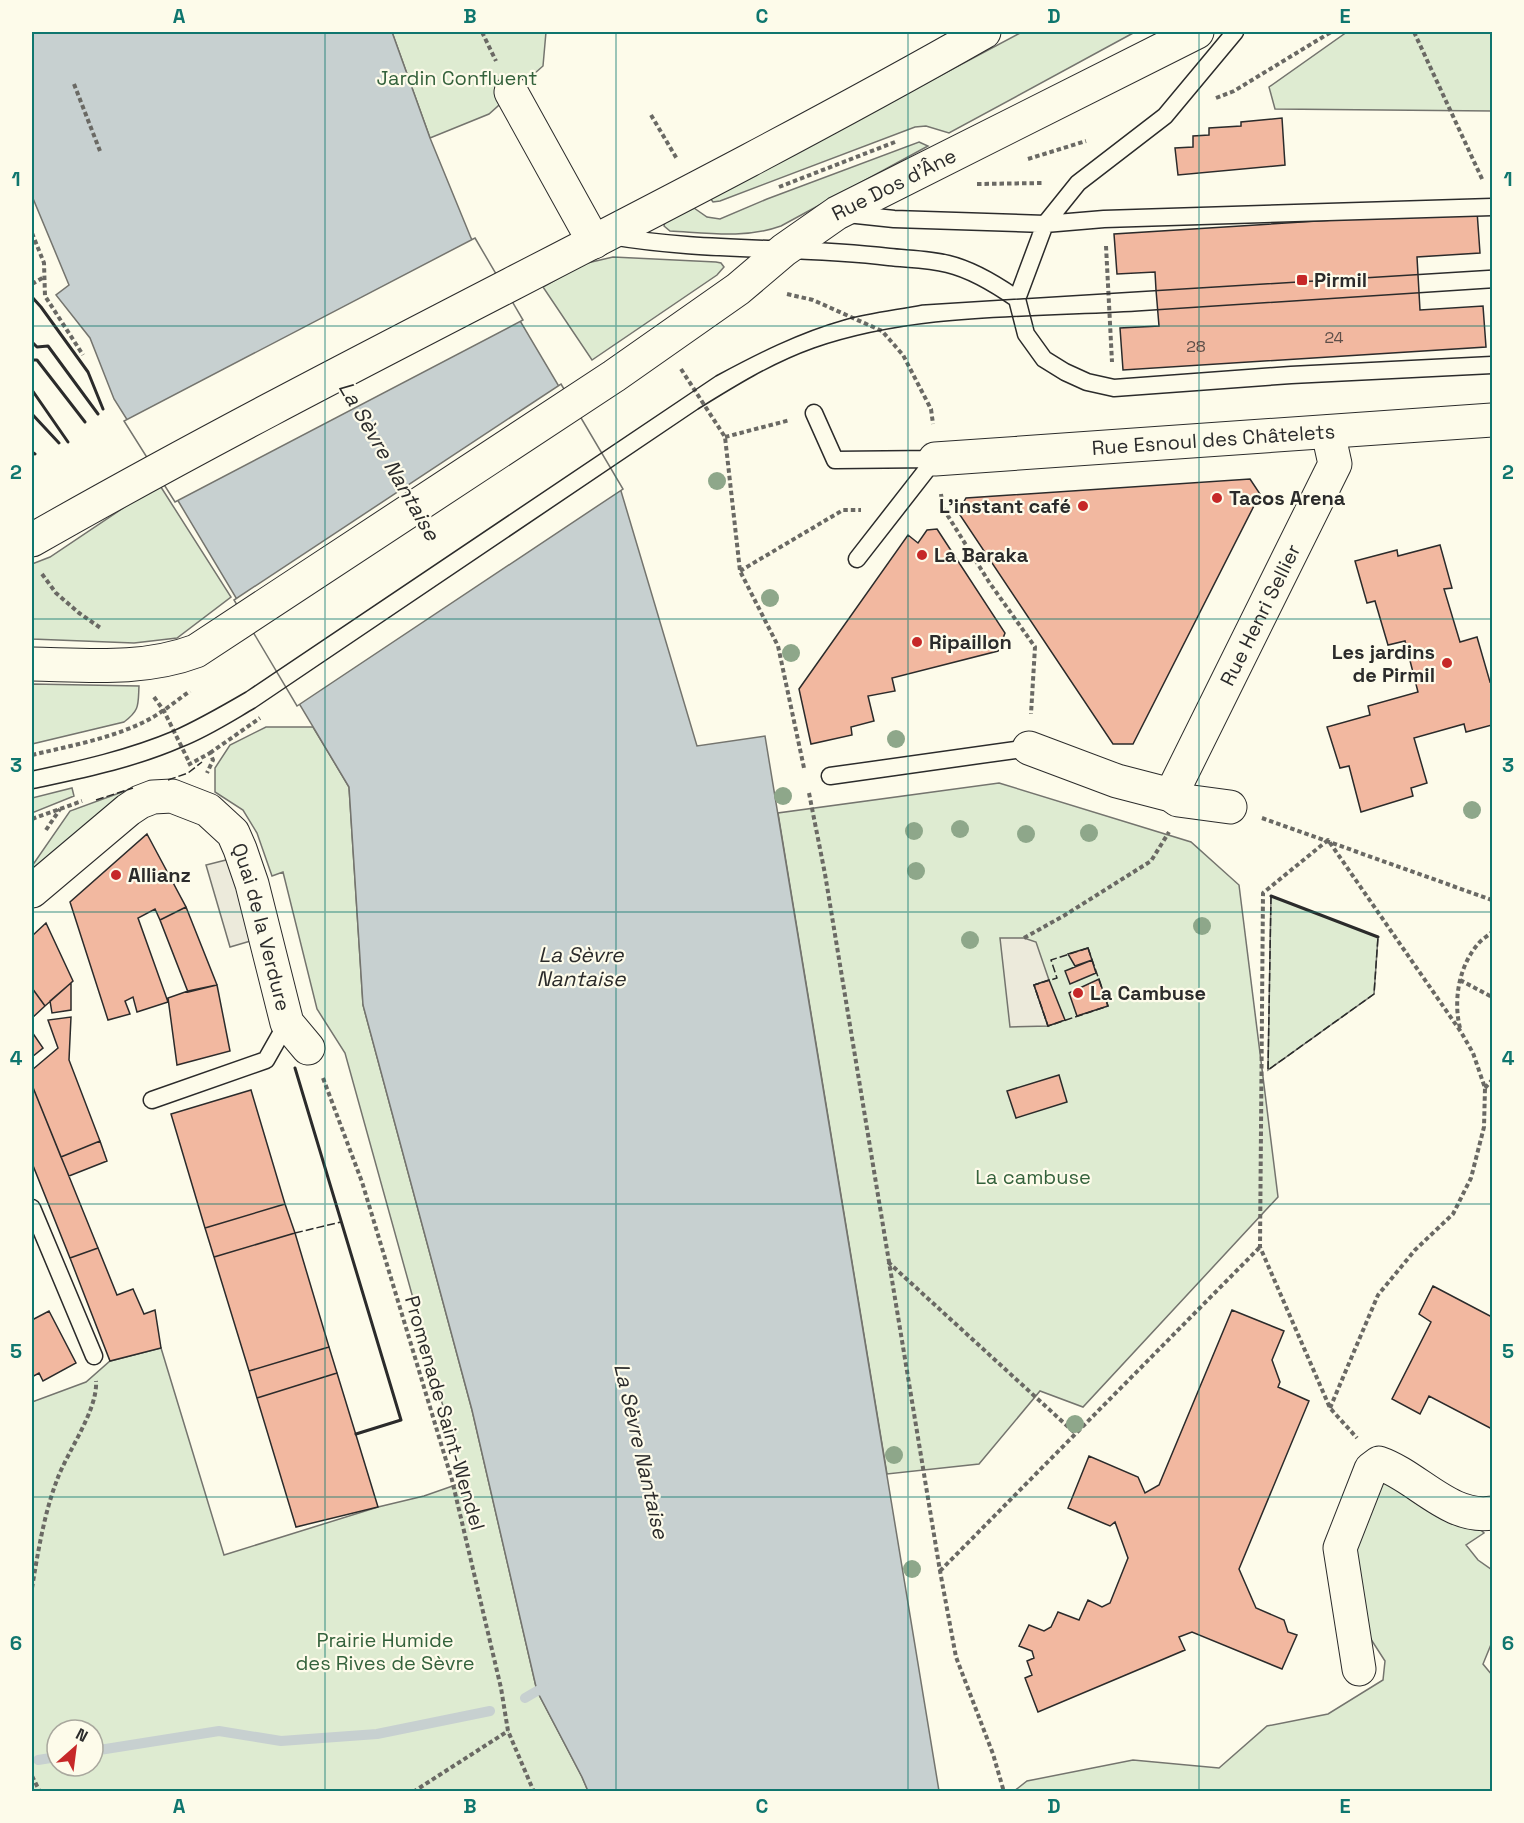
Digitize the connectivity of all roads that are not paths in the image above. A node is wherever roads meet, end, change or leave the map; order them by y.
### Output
1 (984, 32) edge
2 (1197, 32) edge
3 (1235, 32) edge
4 (511, 92) dead end
5 (1492, 207) edge
6 (837, 213) junction
7 (1046, 224) junction
8 (600, 239) junction
9 (784, 250) junction
10 (1017, 299) junction
11 (1492, 365) edge
12 (814, 413) road end
13 (1492, 420) edge
14 (1328, 432) junction
15 (935, 459) junction
16 (33, 553) edge
17 (857, 559) dead end
18 (32, 664) edge
19 (1029, 747) joint
20 (830, 776) dead end
21 (1175, 797) junction
22 (1230, 807) road end
23 (32, 891) edge
24 (287, 1023) junction
25 (308, 1047) road end
26 (152, 1100) dead end
27 (32, 1208) edge
28 (94, 1356) road end
29 (1492, 1514) edge
30 (1359, 1669) dead end

1 - 8 main road
2 - 6 main road, Rue Dos d'Âne
3 - 7 lane
4 - 8 main road
5 - 7 lane
6 - 7 lane
6 - 9 main road, Rue Dos d'Âne
7 - 10 lane
8 - 9 lane
8 - 16 main road
9 - 10 lane
9 - 18 main road, Rue Dos d'Âne
10 - 11 lane
12 - 15 lane
13 - 14 main road, Rue Esnoul des Châtelets
14 - 15 main road, Rue Esnoul des Châtelets
14 - 21 main road, Rue Henri Sellier
15 - 17 lane
19 - 20 lane
19 - 21 main road
21 - 22 main road
23 - 24 main road, Quai de la Verdure
24 - 25 main road, Quai de la Verdure
24 - 26 lane
27 - 28 lane
29 - 30 main road

